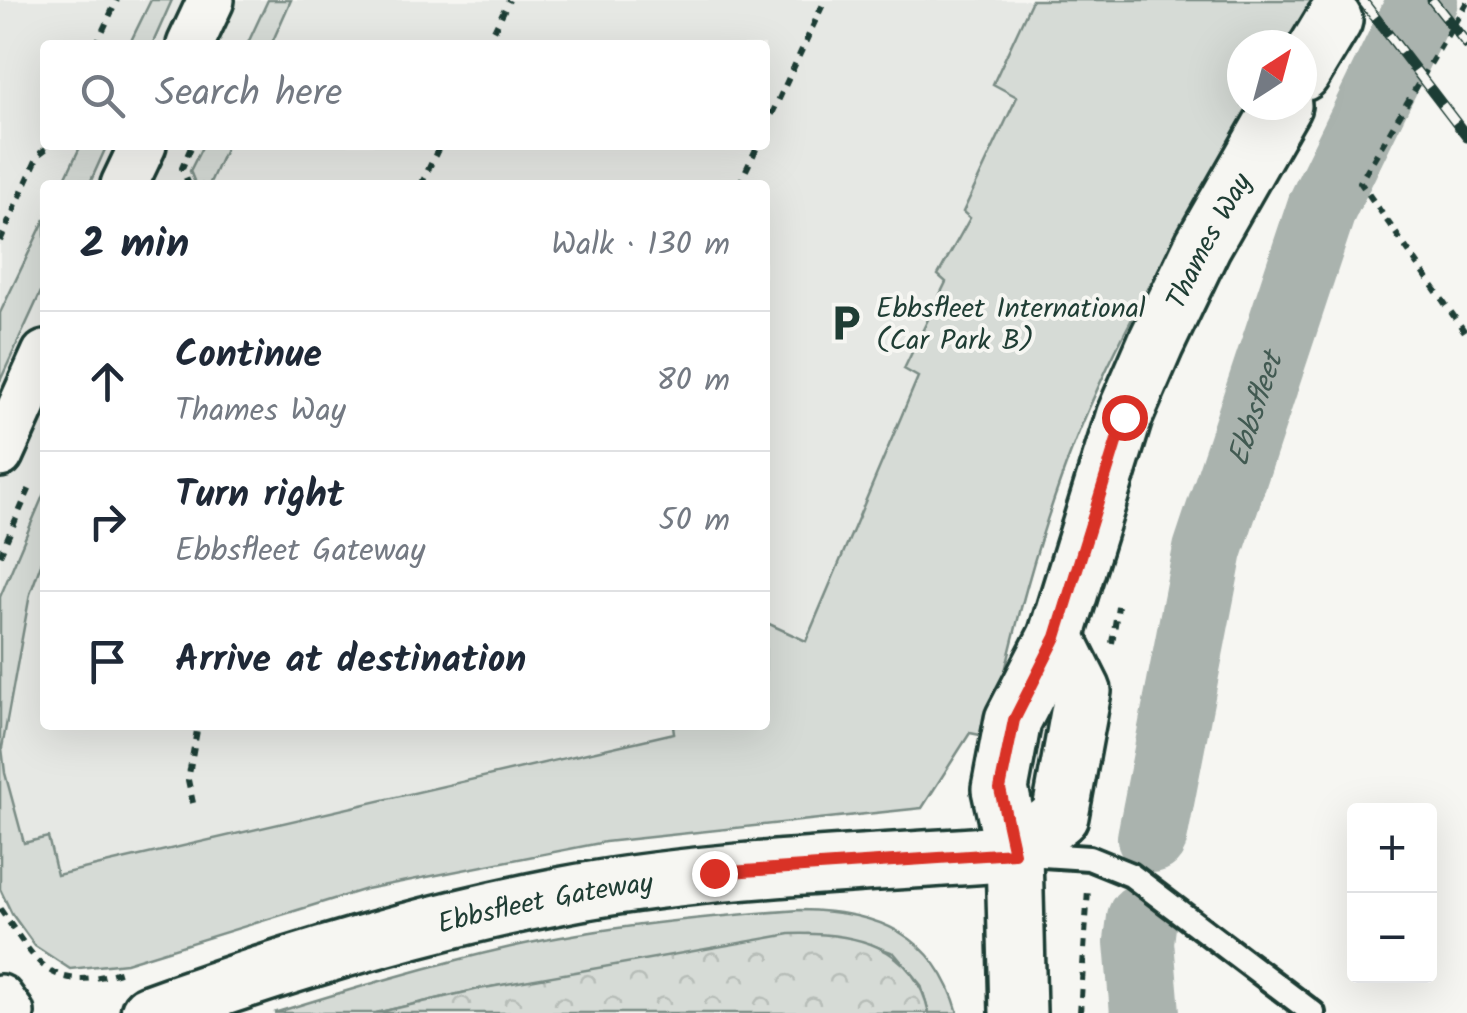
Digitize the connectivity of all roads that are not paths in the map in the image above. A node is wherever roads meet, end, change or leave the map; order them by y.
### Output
1 (211, 0) edge
2 (1334, 20) dead end
3 (192, 40) edge
4 (1317, 48) edge
5 (1275, 120) edge
6 (40, 375) edge
7 (19, 462) edge
8 (1014, 853) junction
9 (0, 998) edge
10 (11, 1013) edge
11 (149, 1013) edge
12 (1018, 1013) edge
13 (1312, 1013) edge

1 - 3 street
2 - 4 main road
5 - 8 main road, Thames Way
6 - 7 street
8 - 11 main road, Ebbsfleet Gateway
8 - 12 main road
8 - 13 lane
9 - 10 street

